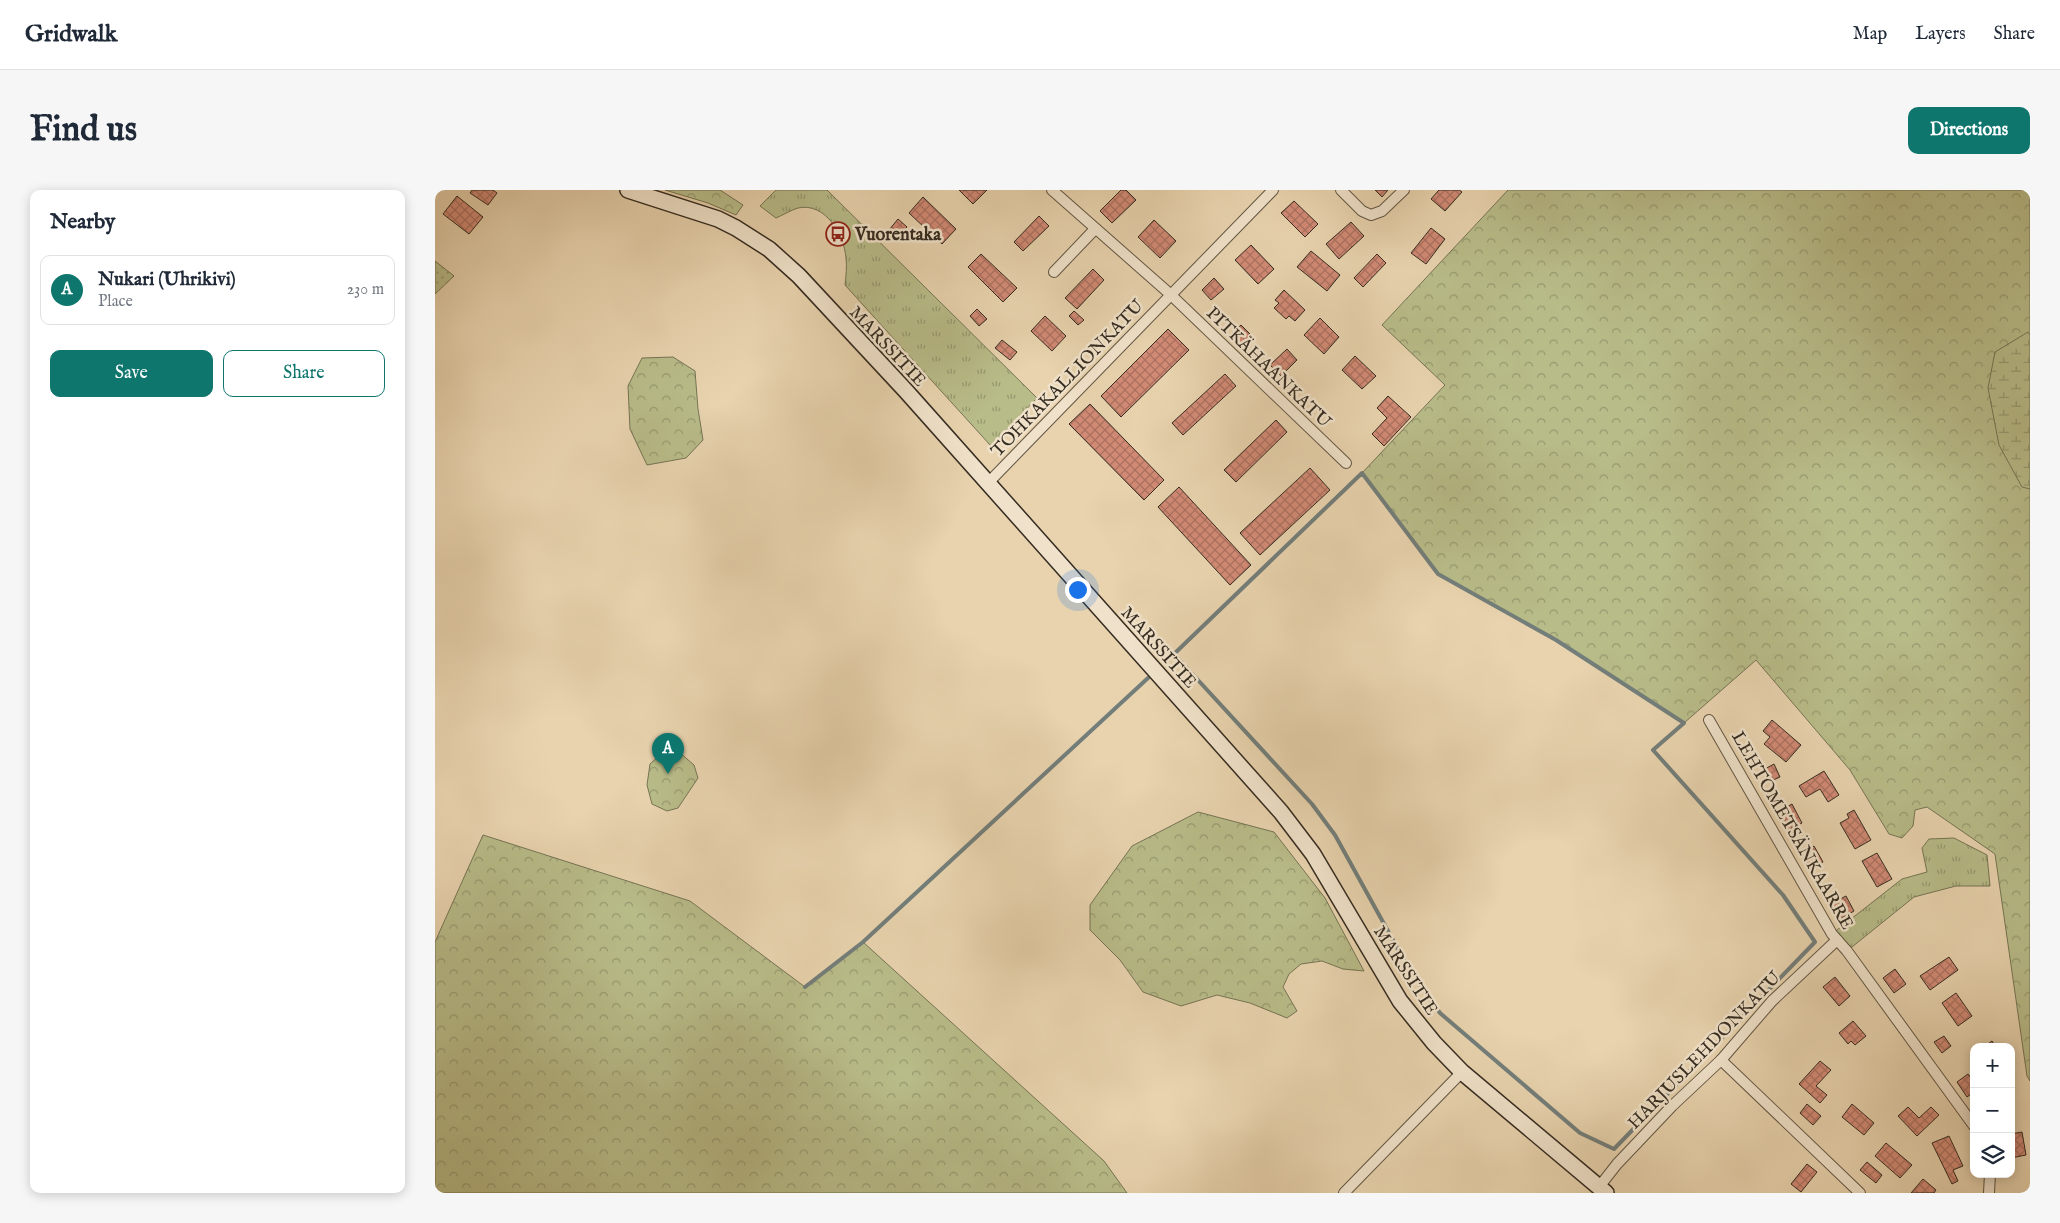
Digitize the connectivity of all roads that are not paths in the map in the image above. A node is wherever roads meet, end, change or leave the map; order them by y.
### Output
1 (629, 190) edge
2 (1052, 190) edge
3 (1273, 190) edge
4 (1341, 190) edge
5 (1404, 190) edge
6 (1095, 228) junction
7 (1054, 272) dead end
8 (1170, 294) junction
9 (1346, 463) dead end
10 (987, 484) junction
11 (1709, 720) dead end
12 (1837, 940) junction
13 (1721, 1060) junction
14 (1462, 1072) junction
15 (1970, 1120) edge
16 (1990, 1178) edge
17 (1602, 1190) edge
18 (1344, 1193) edge
19 (1860, 1193) edge
20 (1989, 1193) edge

1 - 10 main road, MARSSITIE
2 - 6 street, TOHKAKALLIONKATU
3 - 8 street, TOHKAKALLIONKATU
4 - 5 street
6 - 7 street
6 - 8 street, TOHKAKALLIONKATU
8 - 9 street, PITKÄHAANKATU
8 - 10 street, TOHKAKALLIONKATU
10 - 14 main road, MARSSITIE
11 - 12 street, LEHTOMETSÄNKAARRE
12 - 13 street, HARJUSLEHDONKATU
12 - 15 street, LEHTOMETSÄNKAARRE
13 - 17 street, HARJUSLEHDONKATU
13 - 19 street
14 - 17 main road, MARSSITIE
14 - 18 street
16 - 20 street

